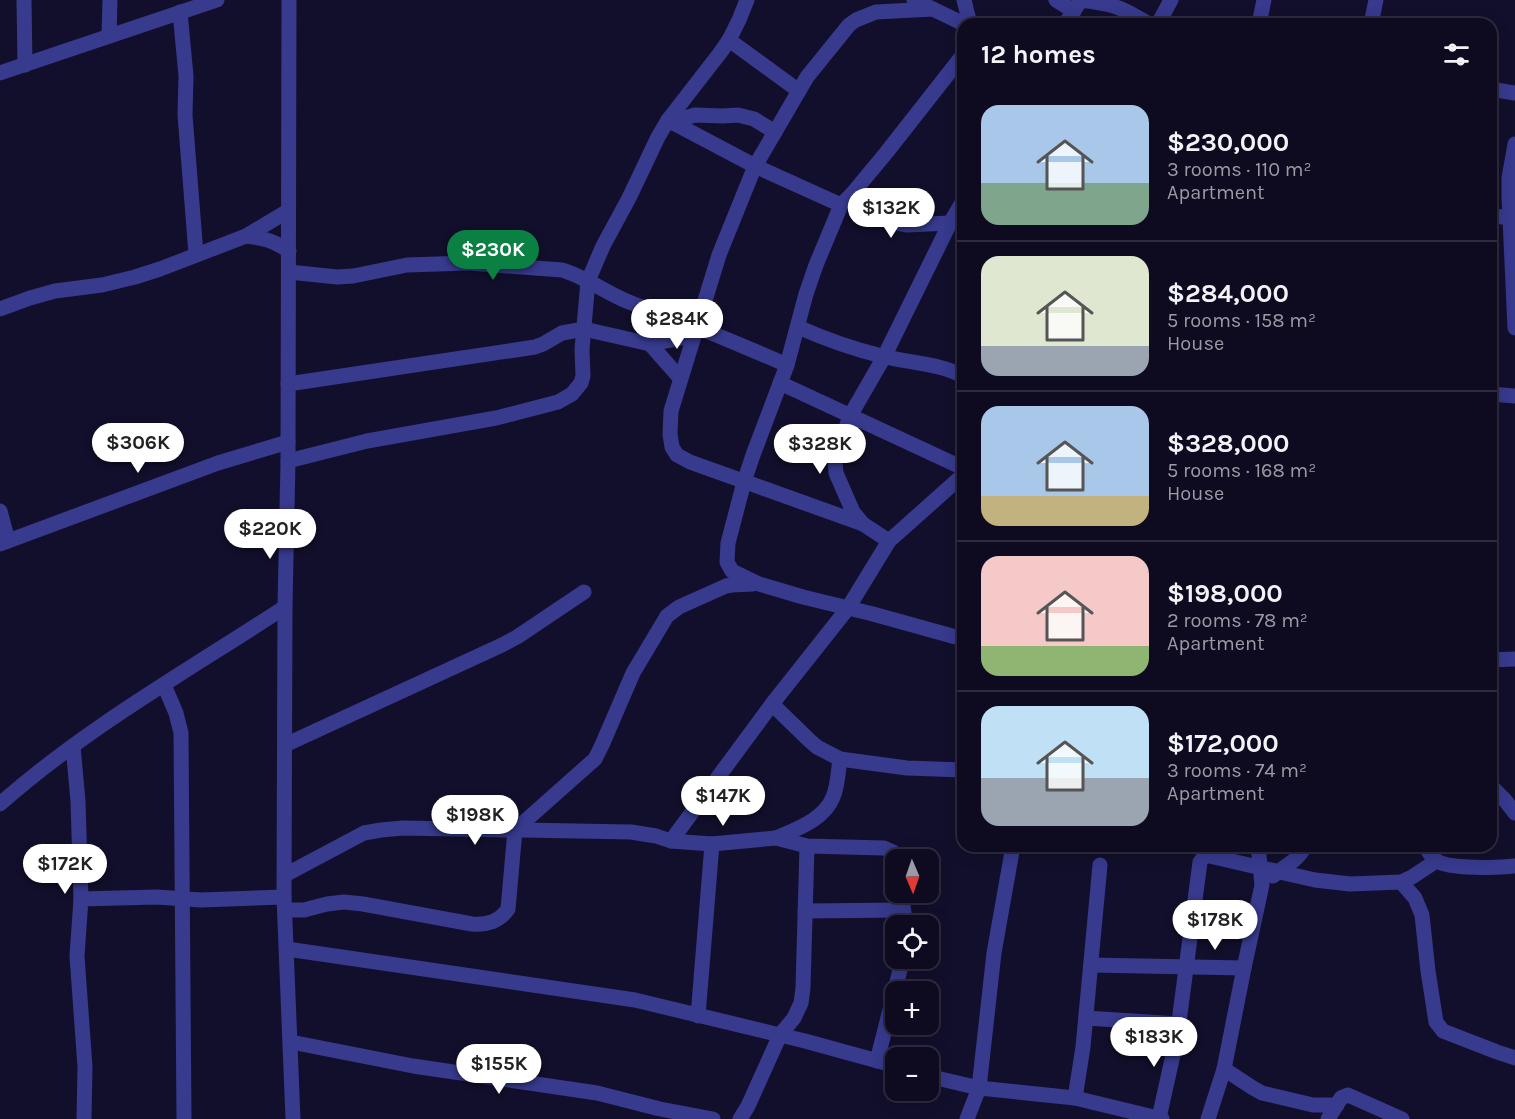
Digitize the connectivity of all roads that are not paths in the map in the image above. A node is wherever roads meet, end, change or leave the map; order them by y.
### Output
1 (24, 0) edge
2 (110, 0) edge
3 (217, 0) edge
4 (288, 0) edge
5 (747, 0) edge
6 (914, 0) edge
7 (962, 0) edge
8 (1056, 0) edge
9 (1171, 0) edge
10 (1264, 0) edge
11 (1376, 0) edge
12 (878, 6) edge
13 (933, 9) junction
14 (180, 12) junction
15 (948, 17) junction
16 (968, 18) edge
17 (1070, 18) edge
18 (1129, 18) edge
19 (1161, 18) edge
20 (1260, 18) edge
21 (1372, 18) edge
22 (957, 21) edge
23 (109, 36) junction
24 (729, 40) junction
25 (957, 63) edge
26 (25, 65) junction
27 (0, 74) edge
28 (1497, 90) edge
29 (799, 91) junction
30 (1515, 93) edge
31 (671, 122) junction
32 (775, 132) junction
33 (1515, 144) edge
34 (755, 166) junction
35 (847, 200) junction
36 (288, 211) junction
37 (957, 212) edge
38 (1497, 217) edge
39 (1512, 218) edge
40 (950, 224) junction
41 (246, 236) junction
42 (289, 251) junction
43 (196, 254) junction
44 (289, 272) junction
45 (588, 281) junction
46 (0, 309) edge
47 (798, 327) junction
48 (1515, 328) edge
49 (584, 329) junction
50 (694, 332) junction
51 (650, 344) junction
52 (884, 357) junction
53 (787, 365) junction
54 (957, 373) edge
55 (680, 378) junction
56 (780, 383) junction
57 (288, 384) junction
58 (1497, 394) edge
59 (1515, 396) edge
60 (850, 416) junction
61 (288, 442) junction
62 (288, 461) junction
63 (957, 465) edge
64 (957, 480) edge
65 (744, 482) junction
66 (0, 511) edge
67 (863, 524) junction
68 (889, 541) junction
69 (4, 542) edge
70 (759, 584) junction
71 (584, 592) dead end
72 (285, 607) junction
73 (848, 608) junction
74 (957, 637) edge
75 (1515, 659) edge
76 (1497, 660) edge
77 (164, 684) junction
78 (772, 704) junction
79 (285, 745) junction
80 (73, 746) junction
81 (840, 759) junction
82 (957, 770) edge
83 (1497, 792) edge
84 (0, 804) edge
85 (1515, 813) edge
86 (515, 830) junction
87 (776, 838) junction
88 (671, 841) junction
89 (712, 844) junction
90 (807, 846) junction
91 (887, 849) edge
92 (1012, 852) edge
93 (1259, 852) edge
94 (1302, 852) edge
95 (1429, 852) edge
96 (1436, 861) junction
97 (1100, 865) dead end
98 (1515, 866) edge
99 (1261, 869) junction
100 (1277, 872) junction
101 (285, 875) junction
102 (1406, 880) junction
103 (1262, 885) junction
104 (81, 898) junction
105 (182, 899) junction
106 (902, 903) edge
107 (284, 904) junction
108 (903, 910) junction
109 (805, 911) junction
110 (904, 915) edge
111 (287, 949) junction
112 (1091, 965) junction
113 (1186, 968) junction
114 (1244, 968) junction
115 (900, 969) edge
116 (698, 1016) junction
117 (1086, 1018) junction
118 (1179, 1024) junction
119 (780, 1035) junction
120 (291, 1042) junction
121 (1515, 1058) edge
122 (877, 1061) junction
123 (885, 1063) edge
124 (1224, 1069) junction
125 (939, 1079) edge
126 (979, 1088) junction
127 (1075, 1098) junction
128 (1337, 1105) junction
129 (1126, 1115) edge
130 (1160, 1118) edge
131 (84, 1119) edge
132 (184, 1119) edge
133 (293, 1119) edge
134 (713, 1119) edge
135 (740, 1119) edge
136 (968, 1119) edge
137 (1208, 1119) edge
138 (1328, 1119) edge
139 (1402, 1119) edge

1 - 26 street
2 - 23 street
3 - 14 street
4 - 36 street
5 - 24 street
6 - 13 street
7 - 15 street
7 - 16 street
8 - 17 street
9 - 19 street
10 - 20 street
11 - 21 street
12 - 13 street
12 - 29 street
13 - 15 street
14 - 23 street
14 - 43 street
15 - 22 street
17 - 18 street
23 - 26 street
24 - 29 street
24 - 31 street
25 - 35 street
26 - 27 street
28 - 30 street
29 - 32 street
31 - 32 street
31 - 34 street
31 - 45 street
32 - 34 street
33 - 39 street
34 - 35 street
34 - 50 street
35 - 40 street
35 - 47 street
36 - 41 street
36 - 42 street
37 - 40 street
38 - 39 street
39 - 48 street
40 - 52 street
41 - 42 street
41 - 43 street
42 - 44 street
43 - 46 street
44 - 45 street
44 - 57 street
45 - 49 street
45 - 50 street
47 - 52 street
47 - 53 street
49 - 51 street
49 - 57 street
49 - 62 street
50 - 51 street
50 - 53 street
50 - 55 street
51 - 55 street
52 - 54 street
52 - 60 street
53 - 56 street
55 - 65 street
56 - 60 street
56 - 65 street
57 - 61 street
58 - 59 street
60 - 63 street
60 - 67 street
61 - 62 street
61 - 69 street
62 - 72 street
64 - 68 street
65 - 67 street
65 - 70 street
66 - 69 street
67 - 68 street
68 - 73 street
70 - 73 street
70 - 86 street
71 - 79 street
72 - 77 street
72 - 79 street
73 - 74 street
73 - 78 street
75 - 76 street
77 - 80 street
77 - 105 street
78 - 81 street
78 - 88 street
79 - 101 street
80 - 84 street
80 - 104 street
81 - 82 street
81 - 87 street
83 - 85 street
86 - 88 street
86 - 101 street
86 - 107 street
87 - 89 street
87 - 90 street
88 - 89 street
89 - 116 street
90 - 91 street
90 - 109 street
92 - 126 street
93 - 99 street
94 - 100 street
95 - 96 street
96 - 98 street
96 - 102 street
97 - 112 street
99 - 100 street
99 - 103 street
99 - 113 street
100 - 102 street
100 - 103 street
101 - 107 street
102 - 121 street
103 - 114 street
104 - 105 street
104 - 131 street
105 - 107 street
105 - 132 street
106 - 108 street
107 - 111 street
108 - 109 street
108 - 110 street
109 - 119 street
111 - 116 street
111 - 120 street
112 - 113 street
112 - 117 street
113 - 114 street
113 - 118 street
114 - 124 street
115 - 122 street
116 - 119 street
117 - 118 street
117 - 127 street
118 - 130 street
119 - 122 street
119 - 135 street
120 - 133 street
120 - 134 street
122 - 123 street
124 - 128 street
124 - 137 street
125 - 126 street
126 - 127 street
126 - 136 street
127 - 129 street
128 - 138 street
128 - 139 street
129 - 130 street

